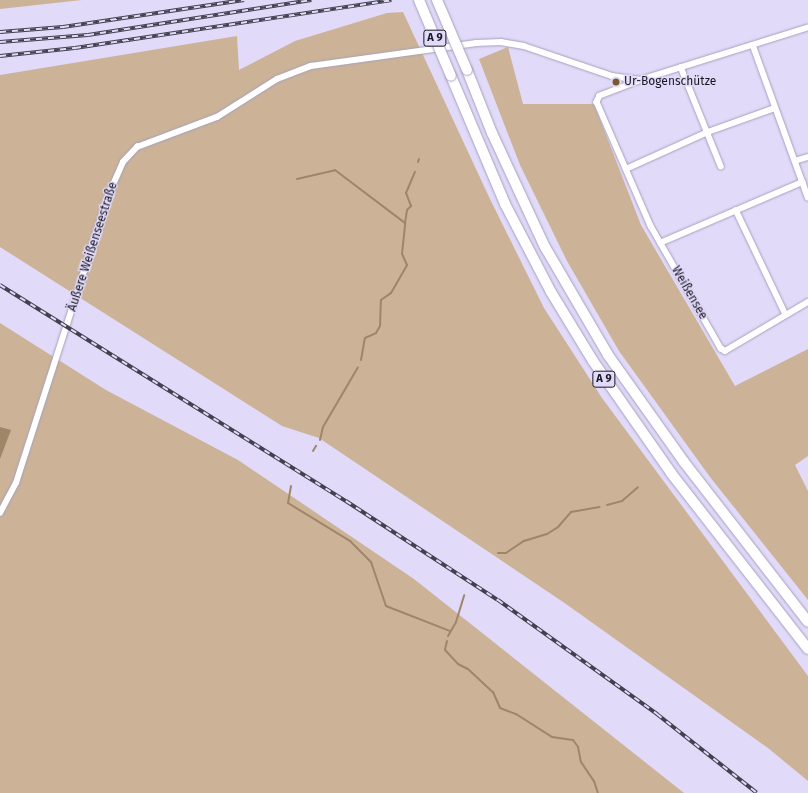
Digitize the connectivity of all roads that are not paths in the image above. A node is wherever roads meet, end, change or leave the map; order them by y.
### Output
1 (419, 0) edge
2 (437, 0) edge
3 (808, 28) edge
4 (753, 45) junction
5 (681, 67) junction
6 (642, 80) junction
7 (775, 108) junction
8 (708, 132) junction
9 (808, 157) edge
10 (796, 161) junction
11 (721, 166) dead end
12 (626, 169) junction
13 (802, 182) junction
14 (808, 197) edge
15 (736, 210) junction
16 (660, 243) junction
17 (808, 302) edge
18 (786, 315) junction
19 (0, 514) edge
20 (808, 622) edge
21 (808, 650) edge

1 - 21 highway, A 9, bridge
2 - 20 highway, A 9, bridge
3 - 4 street
4 - 5 street
4 - 7 street
5 - 6 street
5 - 8 street
6 - 12 street
6 - 19 street, Äußere Weißenseestraße
7 - 8 street
7 - 10 street
8 - 11 street
8 - 12 street
9 - 10 street
10 - 13 street
12 - 16 street
13 - 14 street
13 - 15 street
15 - 16 street
15 - 18 street
16 - 18 street, Weißensee
17 - 18 street, Weißensee

